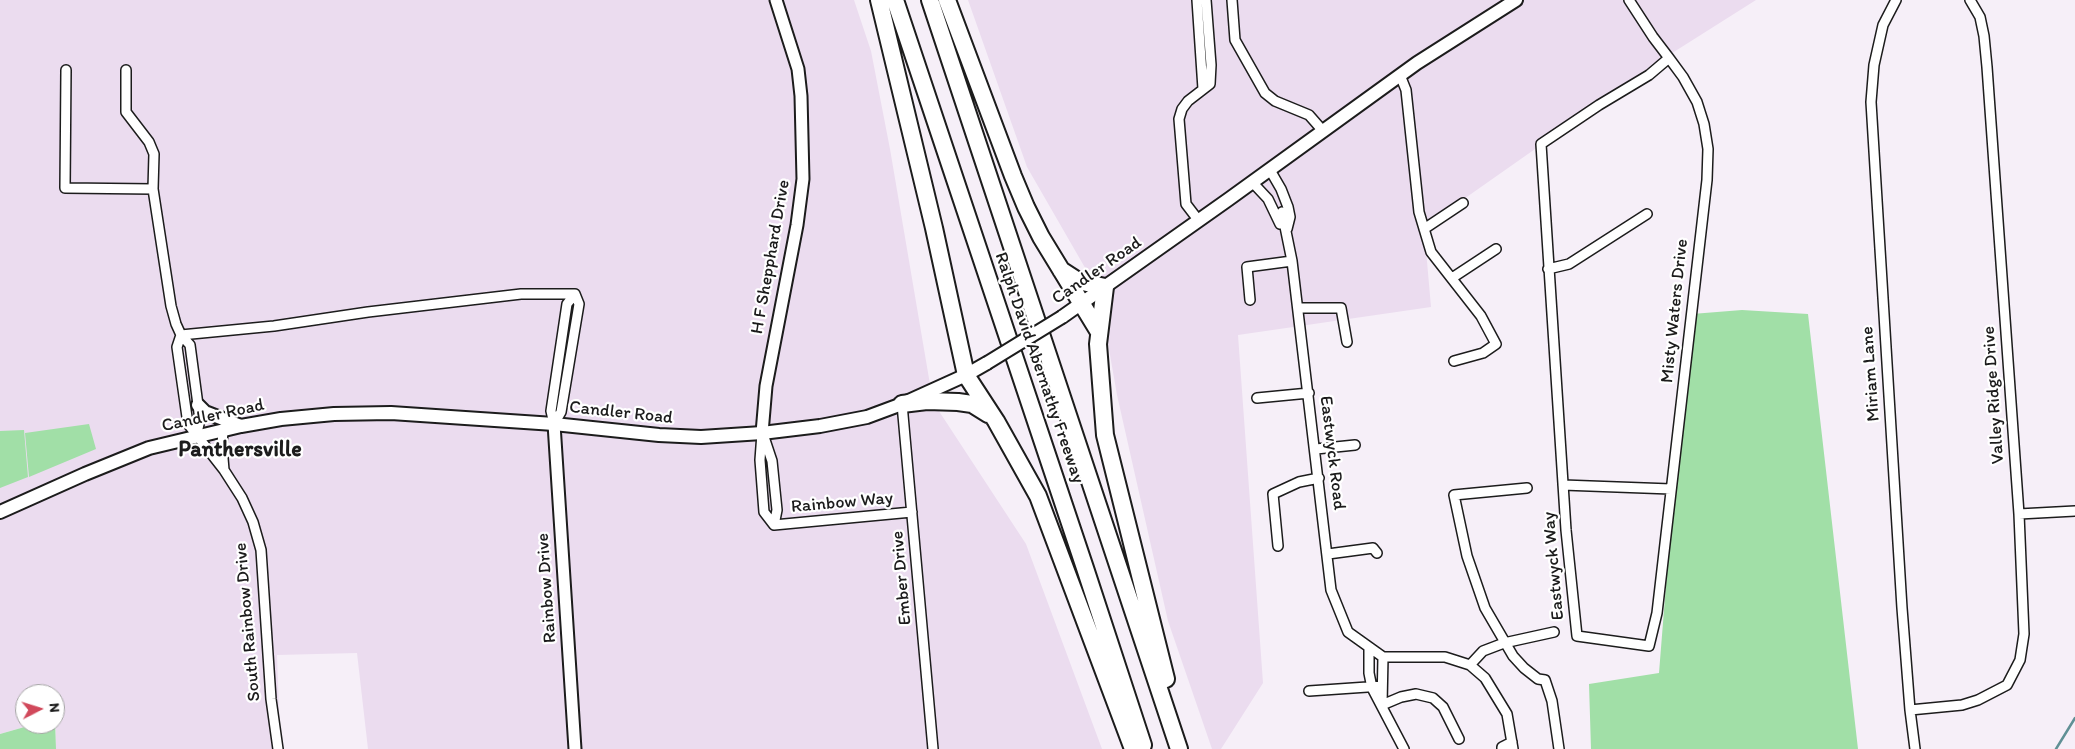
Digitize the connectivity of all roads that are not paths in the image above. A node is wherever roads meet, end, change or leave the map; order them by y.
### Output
1 (776, 0) edge
2 (879, 0) edge
3 (895, 0) edge
4 (930, 0) edge
5 (947, 0) edge
6 (1197, 0) edge
7 (1206, 0) edge
8 (1232, 0) edge
9 (1516, 0) edge
10 (1629, 0) edge
11 (1896, 0) edge
12 (1970, 0) edge
13 (1669, 58) junction
14 (66, 70) dead end
15 (126, 70) dead end
16 (1400, 75) junction
17 (1203, 88) junction
18 (1323, 131) junction
19 (1270, 170) junction
20 (1253, 183) junction
21 (154, 189) junction
22 (1463, 203) dead end
23 (1281, 210) junction
24 (1647, 214) dead end
25 (1199, 221) junction
26 (1424, 229) junction
27 (1287, 232) junction
28 (1496, 249) dead end
29 (1292, 261) junction
30 (1548, 269) junction
31 (1061, 270) junction
32 (1452, 278) junction
33 (1104, 287) junction
34 (1250, 300) dead end
35 (1081, 302) junction
36 (1298, 308) junction
37 (1099, 332) junction
38 (181, 335) junction
39 (1347, 342) dead end
40 (1454, 361) dead end
41 (966, 375) junction
42 (1309, 393) junction
43 (1258, 398) dead end
44 (902, 404) junction
45 (198, 405) junction
46 (996, 421) junction
47 (554, 424) junction
48 (241, 426) junction
49 (223, 430) junction
50 (762, 433) junction
51 (196, 437) junction
52 (1355, 445) dead end
53 (1316, 449) junction
54 (224, 470) junction
55 (1319, 478) junction
56 (1563, 485) junction
57 (1527, 488) dead end
58 (1671, 489) junction
59 (2075, 511) edge
60 (0, 512) edge
61 (912, 512) junction
62 (2019, 514) junction
63 (1278, 546) dead end
64 (1377, 553) dead end
65 (1328, 554) junction
66 (1554, 632) dead end
67 (1504, 643) junction
68 (1650, 646) joint
69 (1369, 648) junction
70 (1383, 657) junction
71 (1470, 665) junction
72 (1382, 686) junction
73 (1372, 688) junction
74 (1309, 691) dead end
75 (1382, 705) junction
76 (1910, 710) junction
77 (1459, 739) dead end
78 (1512, 746) edge
79 (278, 749) edge
80 (575, 749) edge
81 (933, 749) edge
82 (1133, 749) edge
83 (1144, 749) edge
84 (1179, 749) edge
85 (1185, 749) edge
86 (1404, 749) edge
87 (1502, 749) edge
88 (1559, 749) edge
89 (1915, 749) edge

1 - 50 street, H F Shepphard Drive
2 - 41 highway
3 - 83 highway, Ralph David Abernathy Freeway
4 - 84 highway, Ralph David Abernathy Freeway
5 - 31 highway
6 - 17 street
7 - 17 street
8 - 18 street
9 - 16 main road, Candler Road
10 - 13 street, Misty Waters Drive
11 - 76 street, Miriam Lane
12 - 62 street, Valley Ridge Drive
13 - 30 street, Eastwyck Way
13 - 58 street, Misty Waters Drive
14 - 21 street
15 - 21 street
16 - 18 main road, Candler Road
16 - 26 street
17 - 25 street
18 - 19 main road, Candler Road
19 - 20 main road, Candler Road
19 - 23 street, Eastwyck Road
20 - 23 street, Eastwyck Road
20 - 25 main road, Candler Road
21 - 38 street
22 - 26 street
23 - 27 street, Eastwyck Road
23 - 27 street, Eastwyck Road
24 - 30 street
25 - 33 main road, Candler Road
26 - 32 street
27 - 29 street, Eastwyck Road
28 - 32 street
29 - 34 street
29 - 36 street, Eastwyck Road
30 - 56 street, Eastwyck Way
31 - 33 highway
31 - 35 highway
32 - 40 street
33 - 35 main road, Candler Road
33 - 37 highway
35 - 37 highway
35 - 41 main road, Candler Road, bridge
36 - 39 street
36 - 42 street, Eastwyck Road
37 - 85 highway
38 - 45 street
38 - 47 street
38 - 51 street, South Rainbow Drive
41 - 44 main road, Candler Road
41 - 46 highway
42 - 43 street
42 - 53 street, Eastwyck Road
44 - 46 highway
44 - 50 main road, Candler Road
44 - 61 street, Ember Drive
45 - 48 main road
45 - 51 street
46 - 82 highway
47 - 48 main road, Candler Road
47 - 50 main road, Candler Road
47 - 80 street, Rainbow Drive
48 - 49 main road, Candler Road
49 - 51 main road, Candler Road
49 - 54 street, South Rainbow Drive
50 - 61 street, Rainbow Way
51 - 54 street, South Rainbow Drive
51 - 60 main road, Candler Road
52 - 53 street
53 - 55 street, Eastwyck Road
54 - 79 street, South Rainbow Drive
55 - 63 street
55 - 65 street, Eastwyck Road
56 - 58 street
56 - 68 street, Eastwyck Way
57 - 67 street
58 - 68 street, Misty Waters Drive
59 - 62 street
61 - 81 street, Ember Drive
62 - 76 street, Valley Ridge Drive
64 - 65 street
65 - 69 street, Eastwyck Road
66 - 67 street, Eastwyck Way
67 - 71 street, Eastwyck Way
67 - 88 street
69 - 70 street, Eastwyck Road
69 - 73 street
70 - 71 street
70 - 72 street
71 - 78 street
72 - 73 street
72 - 75 street
73 - 74 street
73 - 75 street
75 - 77 street
75 - 86 street
76 - 89 street, Miriam Lane
78 - 87 street

